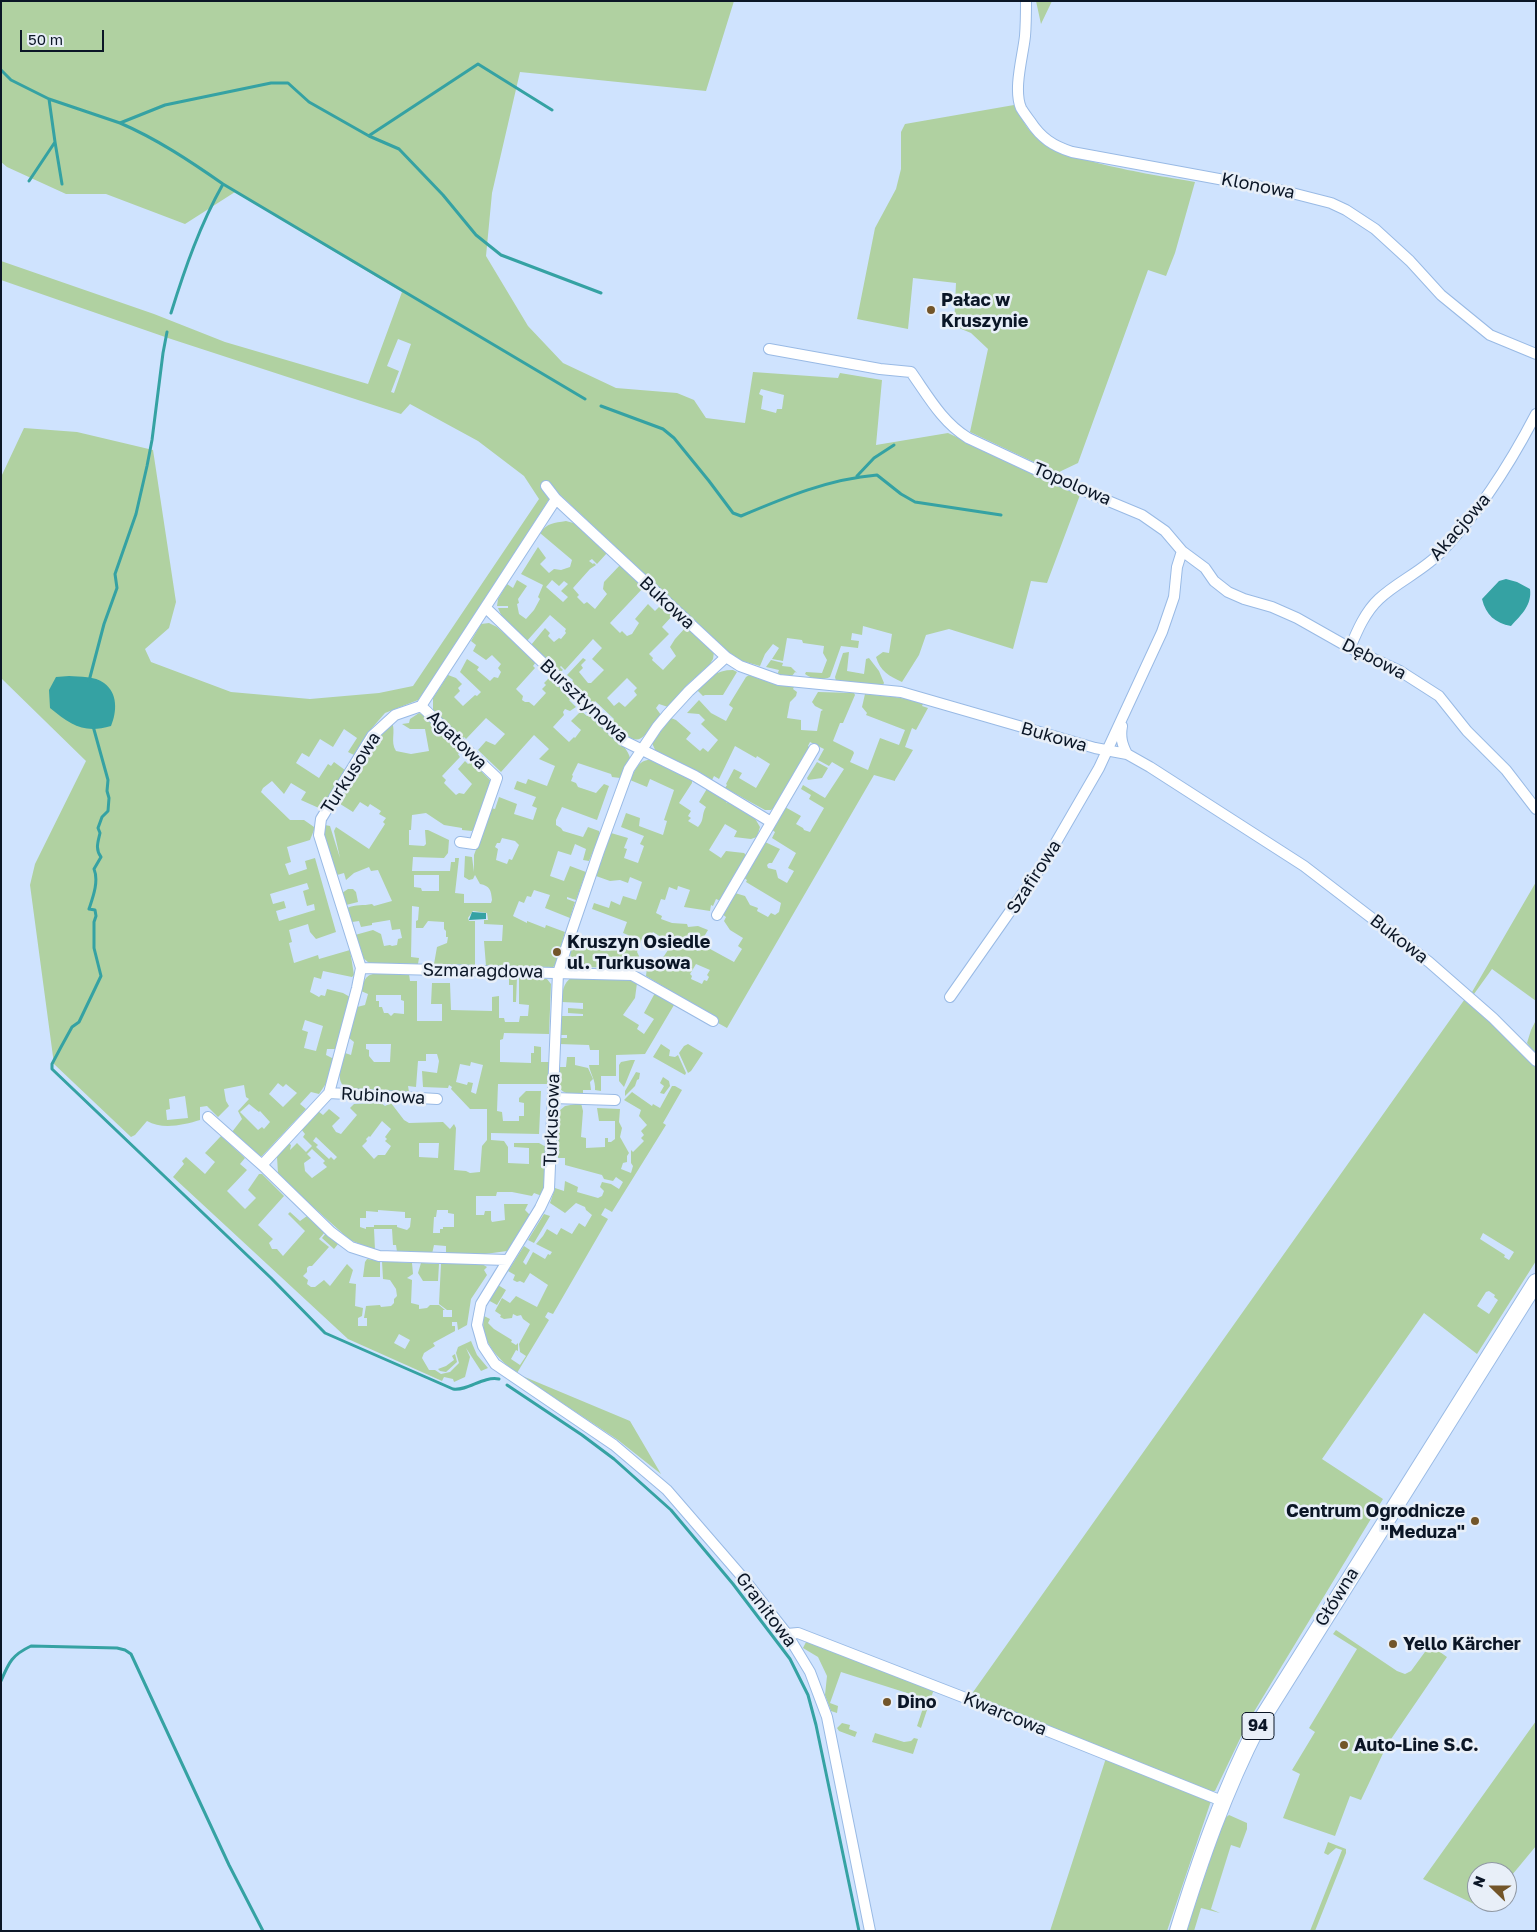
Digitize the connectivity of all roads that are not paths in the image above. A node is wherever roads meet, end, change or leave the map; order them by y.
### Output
1 (1026, 1) edge
2 (769, 349) dead end
3 (1536, 354) edge
4 (1536, 414) edge
5 (546, 486) dead end
6 (556, 499) junction
7 (1182, 551) junction
8 (486, 608) junction
9 (1350, 648) junction
10 (726, 657) junction
11 (421, 706) junction
12 (1125, 714) junction
13 (814, 749) dead end
14 (641, 750) junction
15 (1107, 750) junction
16 (1127, 754) junction
17 (1536, 808) edge
18 (771, 822) junction
19 (460, 842) dead end
20 (717, 915) dead end
21 (361, 968) junction
22 (558, 972) junction
23 (950, 997) dead end
24 (714, 1021) dead end
25 (1536, 1061) edge
26 (328, 1093) junction
27 (553, 1098) junction
28 (437, 1099) dead end
29 (615, 1100) dead end
30 (208, 1117) dead end
31 (262, 1165) junction
32 (507, 1260) junction
33 (1536, 1282) edge
34 (517, 1378) joint
35 (787, 1634) junction
36 (1222, 1801) junction
37 (870, 1931) edge
38 (1178, 1931) edge

1 - 3 street, Klonowa
2 - 7 street, Topolowa
4 - 9 street, Akacjowa
5 - 6 street, Bukowa
6 - 8 street
6 - 10 street, Bukowa
7 - 9 street, Dębowa
7 - 12 street
8 - 11 street
8 - 14 street, Bursztynowa
9 - 17 street, Dębowa
10 - 14 street, Turkusowa
10 - 15 street, Bukowa
11 - 19 street, Agatowa
11 - 21 street, Turkusowa
12 - 15 street
12 - 16 street
13 - 18 street
14 - 18 street, Bursztynowa
14 - 22 street, Turkusowa
15 - 16 street, Bukowa
15 - 23 street, Szafirowa
16 - 25 street, Bukowa
18 - 20 street
21 - 22 street, Szmaragdowa
21 - 26 street, Turkusowa
22 - 24 street, Szmaragdowa
22 - 27 street, Turkusowa
26 - 28 street, Rubinowa
26 - 31 street, Turkusowa
27 - 29 street
27 - 32 street, Turkusowa
30 - 31 street
31 - 32 street
32 - 34 street, Turkusowa
33 - 36 main road, Główna / 94
34 - 35 street, Granitowa
35 - 36 street, Kwarcowa
35 - 37 street, Granitowa
36 - 38 main road, Główna / 94

